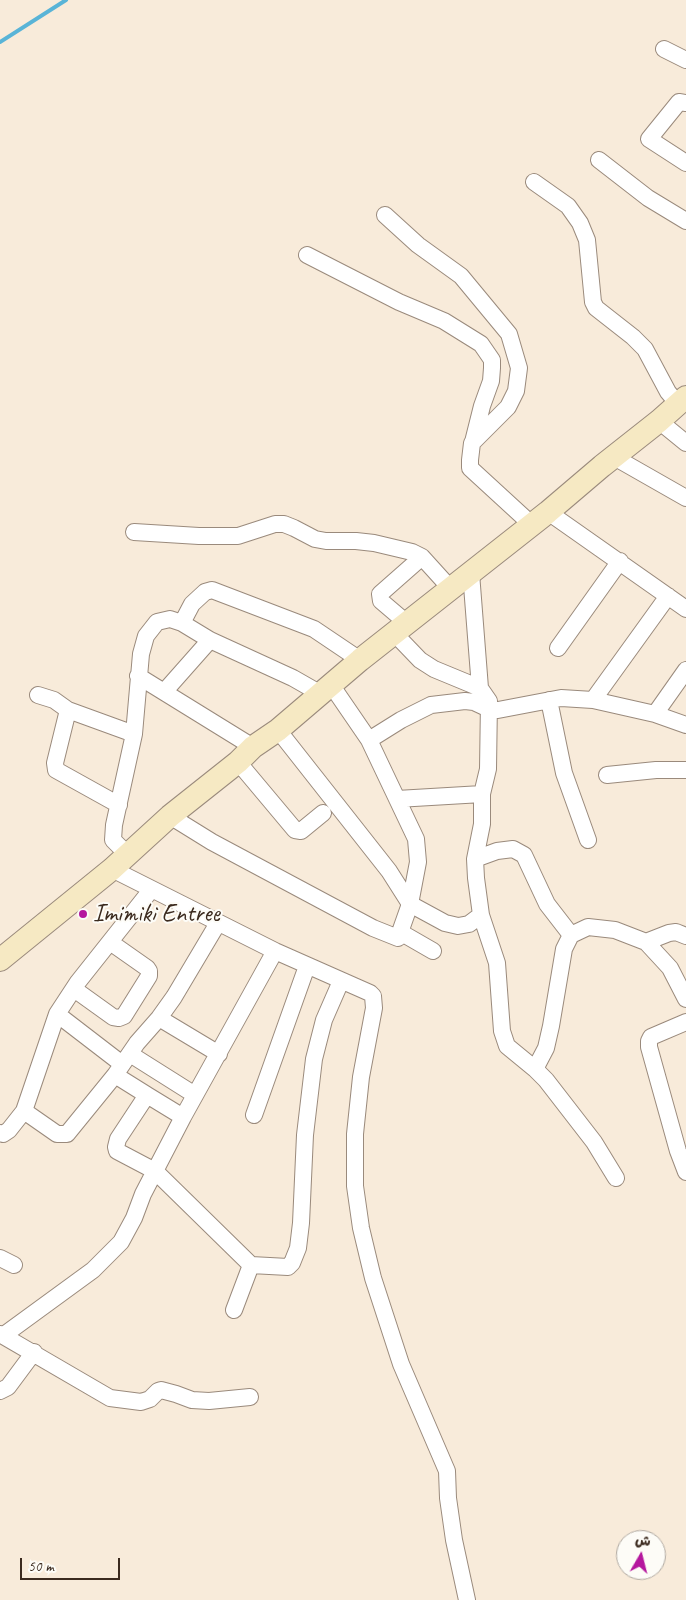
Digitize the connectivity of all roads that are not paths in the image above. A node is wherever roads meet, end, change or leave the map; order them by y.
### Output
1 (664, 50) dead end
2 (686, 60) edge
3 (686, 103) edge
4 (599, 160) dead end
5 (686, 162) edge
6 (534, 182) dead end
7 (385, 215) dead end
8 (686, 221) edge
9 (307, 256) dead end
10 (682, 400) edge
11 (659, 421) junction
12 (472, 443) junction
13 (686, 443) edge
14 (614, 457) junction
15 (686, 498) edge
16 (540, 518) junction
17 (134, 532) dead end
18 (422, 557) junction
19 (620, 562) junction
20 (471, 573) junction
21 (451, 589) junction
22 (668, 596) junction
23 (686, 609) edge
24 (182, 623) junction
25 (401, 629) junction
26 (210, 640) junction
27 (558, 648) dead end
28 (360, 660) junction
29 (686, 670) edge
30 (138, 676) junction
31 (480, 688) junction
32 (326, 690) junction
33 (164, 692) junction
34 (38, 695) dead end
35 (549, 700) junction
36 (593, 700) junction
37 (489, 709) junction
38 (68, 710) junction
39 (654, 714) junction
40 (686, 725) edge
41 (278, 730) junction
42 (134, 734) junction
43 (369, 740) junction
44 (253, 746) junction
45 (238, 762) junction
46 (686, 770) edge
47 (607, 775) dead end
48 (482, 794) junction
49 (397, 799) junction
50 (119, 805) junction
51 (323, 813) dead end
52 (170, 816) junction
53 (588, 840) dead end
54 (476, 860) junction
55 (120, 862) junction
56 (151, 890) junction
57 (410, 904) junction
58 (481, 915) junction
59 (218, 923) junction
60 (400, 932) junction
61 (571, 935) junction
62 (686, 936) edge
63 (110, 942) junction
64 (646, 942) junction
65 (433, 951) dead end
66 (275, 952) junction
67 (0, 960) edge
68 (307, 966) junction
69 (340, 981) junction
70 (74, 989) junction
71 (686, 999) edge
72 (57, 1014) junction
73 (160, 1018) junction
74 (686, 1022) edge
75 (219, 1054) junction
76 (122, 1065) junction
77 (535, 1069) junction
78 (147, 1095) junction
79 (195, 1095) junction
80 (24, 1110) junction
81 (254, 1114) dead end
82 (183, 1117) junction
83 (0, 1133) edge
84 (155, 1171) junction
85 (686, 1172) edge
86 (616, 1178) dead end
87 (251, 1265) junction
88 (234, 1310) dead end
89 (2, 1334) edge
90 (34, 1352) junction
91 (0, 1391) edge
92 (250, 1397) dead end
93 (467, 1600) edge

1 - 2 street
3 - 5 street
4 - 8 street
6 - 10 street
7 - 12 street
9 - 12 street
10 - 11 street
11 - 13 street
11 - 14 street
12 - 16 street
14 - 15 street
14 - 16 street
16 - 19 street
16 - 20 street
17 - 18 street
18 - 21 street
18 - 25 street
19 - 22 street
19 - 27 street
20 - 21 street
20 - 31 street
21 - 25 street
22 - 23 street
22 - 36 street
24 - 26 street
24 - 28 street
24 - 30 street
25 - 28 street
25 - 31 street
26 - 32 street
26 - 33 street
28 - 32 street
29 - 39 street
30 - 33 street
30 - 42 street
31 - 37 street
32 - 41 street
32 - 43 street
33 - 44 street
34 - 38 street
35 - 36 street
35 - 37 street
35 - 53 street
36 - 39 street
37 - 43 street
37 - 48 street
38 - 42 street
38 - 50 street
39 - 40 street
41 - 44 street
41 - 57 street
42 - 50 street
43 - 49 street
44 - 45 street
45 - 51 street
45 - 52 street
46 - 47 street
48 - 49 street
48 - 54 street
49 - 57 street
50 - 55 street
52 - 55 street
52 - 60 street
54 - 58 street
54 - 61 street
55 - 56 street
55 - 67 street
56 - 59 street
56 - 63 street
57 - 58 street
57 - 60 street
58 - 77 street
59 - 66 street
59 - 73 street
60 - 65 street
61 - 64 street
61 - 77 street
62 - 64 street
63 - 70 street
63 - 70 street
64 - 71 street
66 - 68 street
66 - 75 street
68 - 69 street
68 - 81 street
69 - 87 street
69 - 93 street
70 - 72 street
72 - 76 street
72 - 80 street
73 - 75 street
73 - 76 street
74 - 85 street
75 - 79 street
76 - 78 street
76 - 79 street
76 - 80 street
77 - 86 street
78 - 82 street
78 - 84 street
79 - 82 street
80 - 83 street
82 - 84 street
84 - 87 street
84 - 89 street
87 - 88 street
89 - 90 street
90 - 91 street
90 - 92 street

